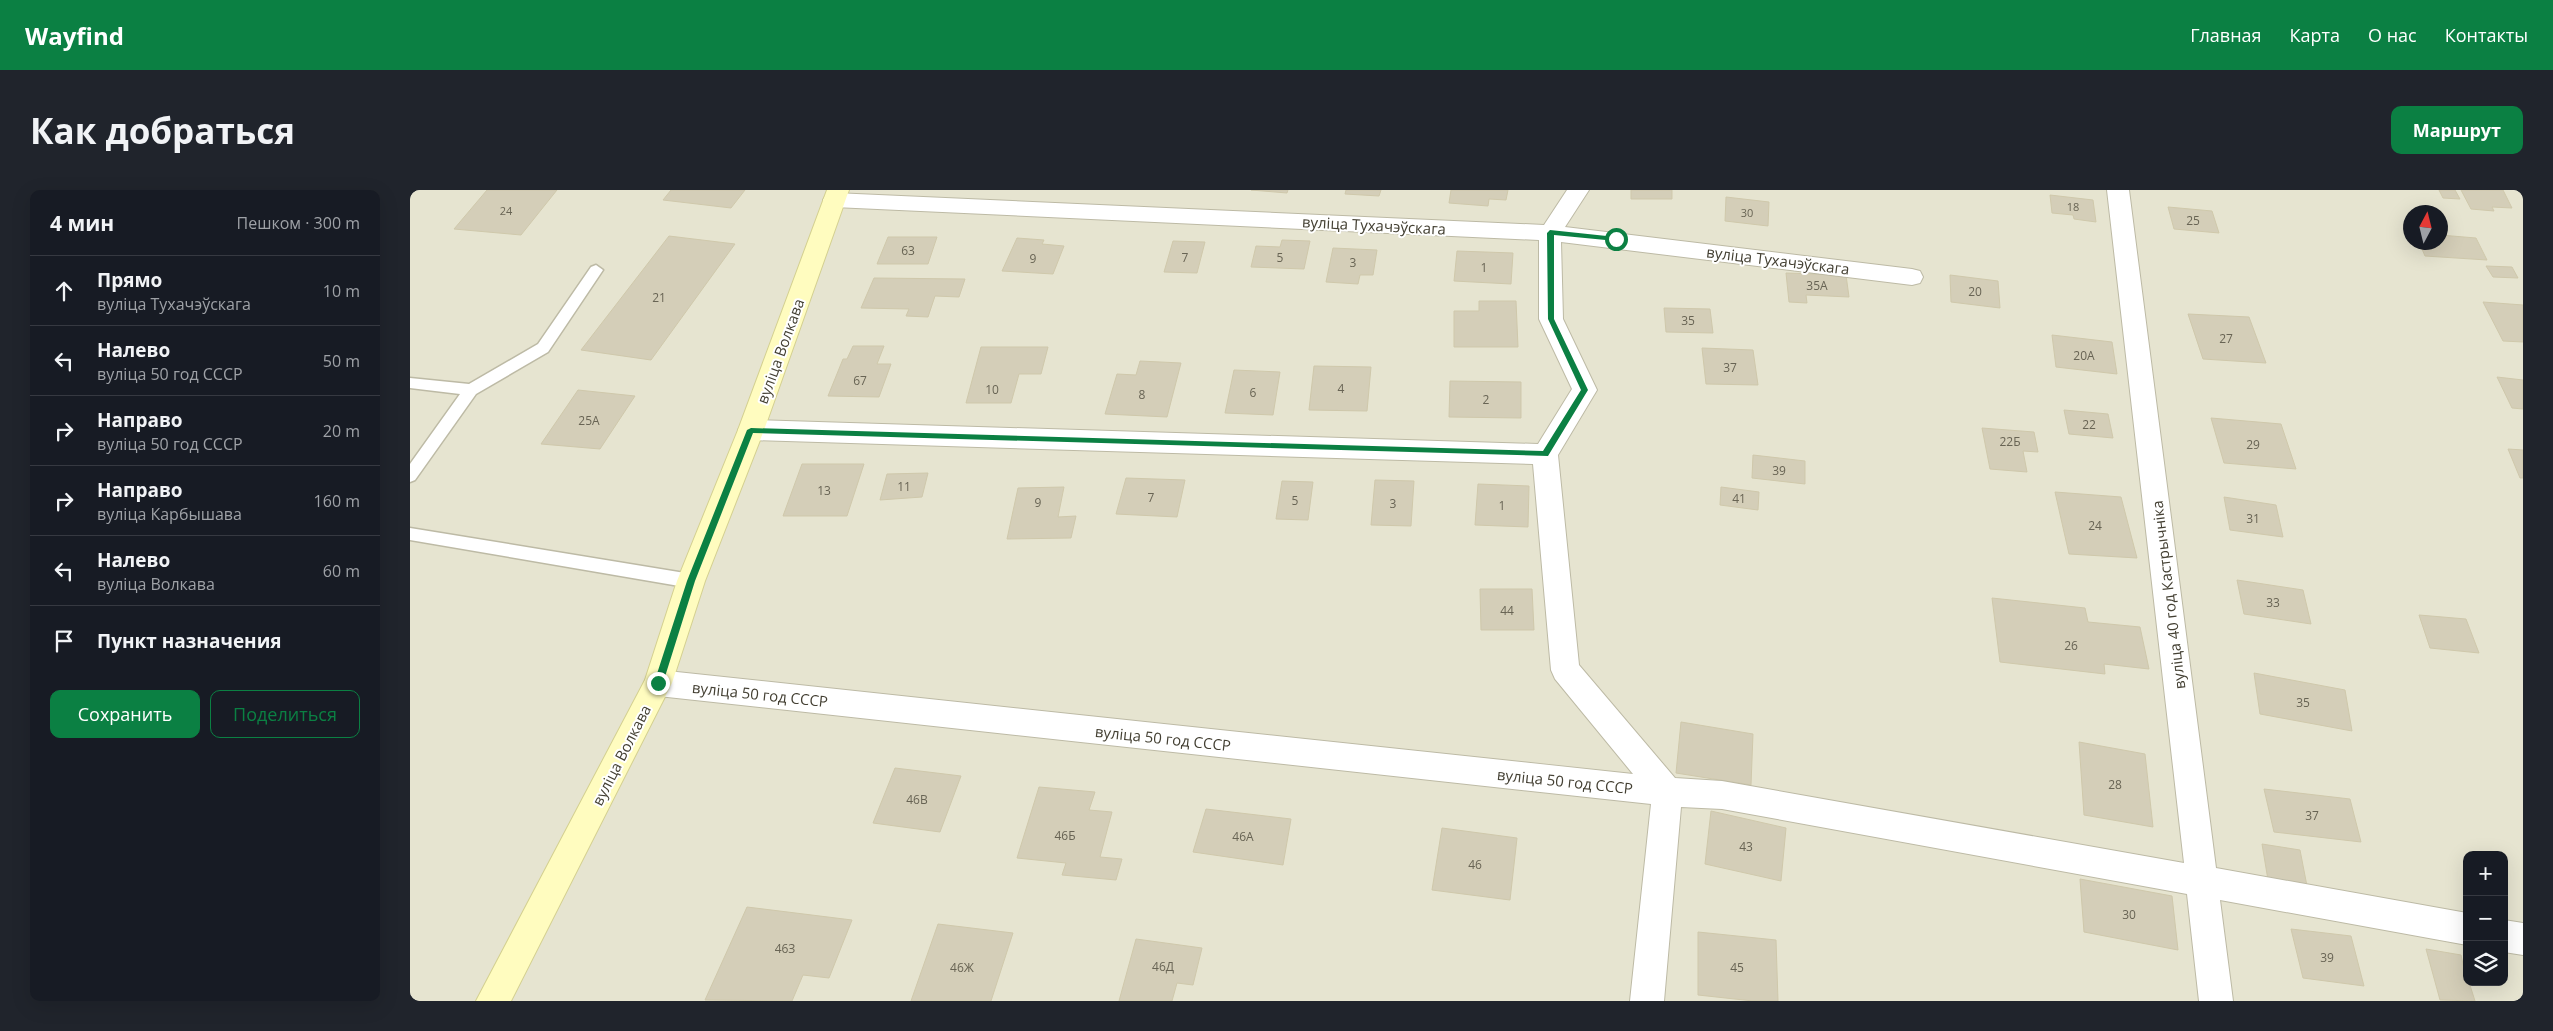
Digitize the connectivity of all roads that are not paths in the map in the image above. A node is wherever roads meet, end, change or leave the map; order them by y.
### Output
1 (1578, 190) edge
2 (2118, 190) edge
3 (836, 195) edge
4 (1550, 233) junction
5 (596, 270) dead end
6 (1912, 277) dead end
7 (410, 383) edge
8 (471, 390) junction
9 (751, 430) junction
10 (1545, 454) junction
11 (410, 476) edge
12 (411, 534) edge
13 (691, 581) junction
14 (658, 683) junction
15 (1667, 792) junction
16 (2203, 882) junction
17 (2463, 928) edge
18 (2508, 937) edge
19 (2523, 939) edge
20 (494, 1001) edge
21 (1647, 1001) edge
22 (2216, 1001) edge

1 - 4 street
2 - 16 street, вуліца 40 год Кастрычніка
3 - 4 street, вуліца Тухачэўскага
3 - 9 street, вуліца Волкава
4 - 6 street, вуліца Тухачэўскага
4 - 10 street
5 - 8 lane
7 - 8 lane
8 - 11 lane
9 - 10 street
9 - 13 street, вуліца Волкава
10 - 15 street, вуліца 50 год СССР
12 - 13 lane
13 - 14 street, вуліца Волкава
14 - 15 street, вуліца 50 год СССР
14 - 20 street, вуліца Волкава
15 - 16 street
15 - 21 street
16 - 17 street
16 - 22 street, вуліца 40 год Кастрычніка
18 - 19 street

